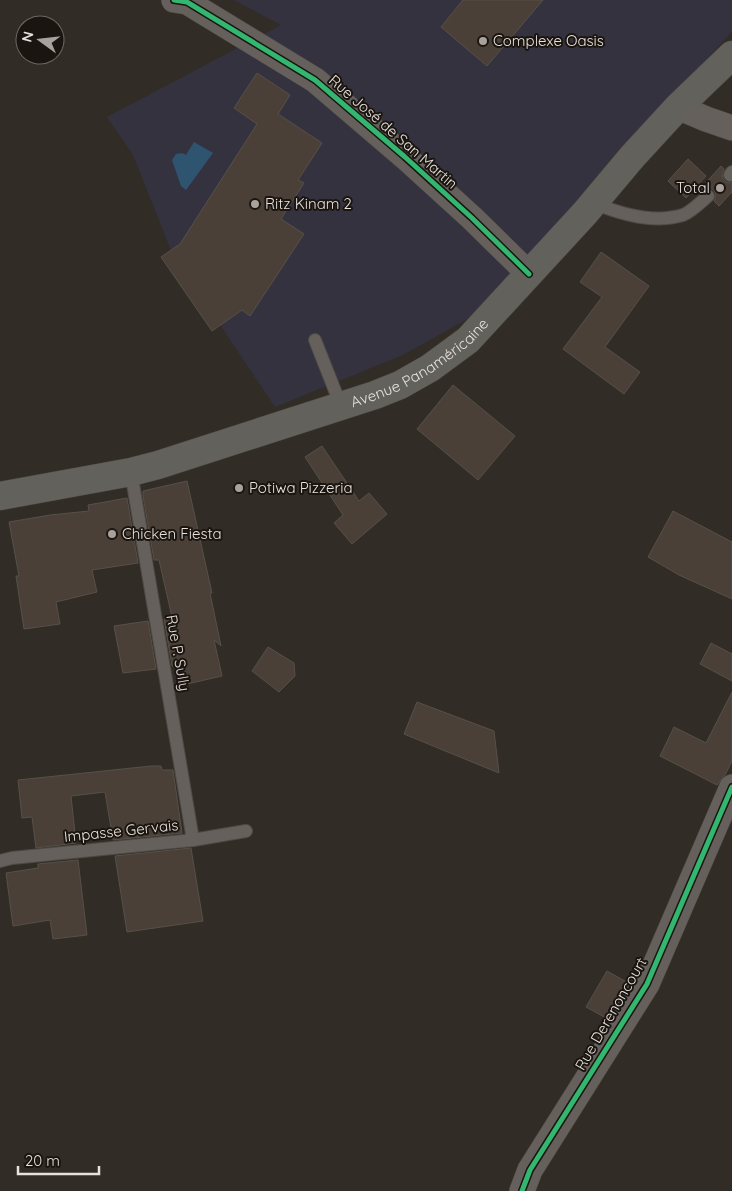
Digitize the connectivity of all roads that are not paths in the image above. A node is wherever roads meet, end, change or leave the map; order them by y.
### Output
1 (174, 0) edge
2 (732, 55) edge
3 (678, 107) junction
4 (732, 128) edge
5 (708, 196) dead end
6 (594, 203) junction
7 (529, 274) junction
8 (315, 340) dead end
9 (341, 406) junction
10 (130, 472) junction
11 (0, 496) edge
12 (732, 787) edge
13 (246, 832) dead end
14 (193, 840) junction
15 (0, 861) edge
16 (522, 1191) edge

1 - 7 street, Rue José de San Martin
2 - 3 main road, Avenue Panaméricaine
3 - 4 street
3 - 6 main road, Avenue Panaméricaine
5 - 6 lane
6 - 7 main road, Avenue Panaméricaine
7 - 9 main road, Avenue Panaméricaine
8 - 9 lane
9 - 10 main road, Avenue Panaméricaine
10 - 11 main road, Avenue Panaméricaine
10 - 14 lane, Rue P. Sully
12 - 16 street, Rue Derenoncourt
13 - 14 lane, Impasse Gervais
14 - 15 lane, Impasse Gervais

